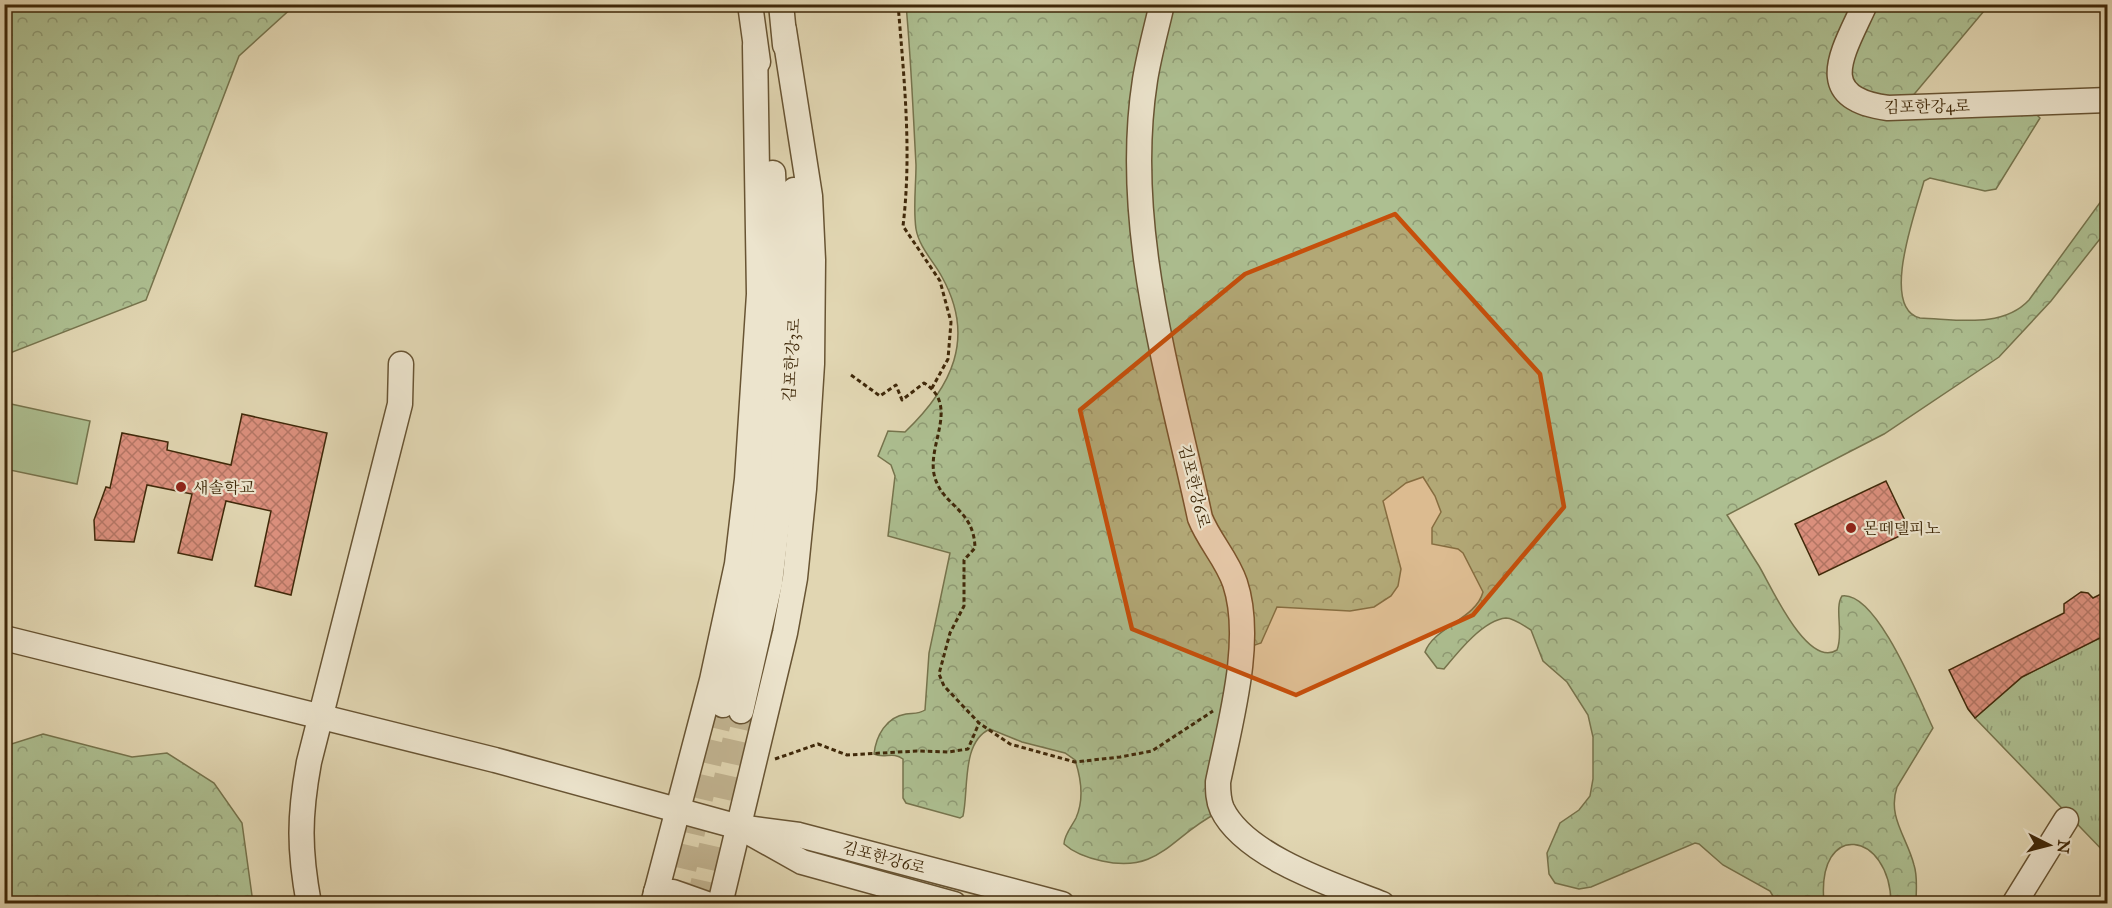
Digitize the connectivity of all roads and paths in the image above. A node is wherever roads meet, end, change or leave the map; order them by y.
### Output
1 (750, 4) edge
2 (781, 4) edge
3 (898, 4) edge
4 (1162, 4) edge
5 (1865, 4) edge
6 (784, 30) junction
7 (2108, 100) edge
8 (401, 364) dead end
9 (852, 375) dead end
10 (932, 388) junction
11 (4, 638) edge
12 (1234, 697) junction
13 (723, 708) junction
14 (321, 717) junction
15 (979, 723) junction
16 (764, 725) junction
17 (770, 761) dead end
18 (676, 808) junction
19 (2066, 820) dead end
20 (739, 826) junction
21 (654, 898) edge
22 (309, 903) edge
23 (707, 903) edge
24 (720, 903) edge
25 (954, 903) edge
26 (1062, 903) edge
27 (1382, 903) edge
28 (2014, 903) edge

1 - 13 street
2 - 6 street, 김포한강3로
3 - 10 path
4 - 12 street, 김포한강6로
5 - 7 street, 김포한강4로
6 - 13 street, 김포한강3로
6 - 16 street
8 - 14 street
9 - 10 path
10 - 15 path
11 - 14 street, 김포한강6로
12 - 15 path
12 - 27 street, 김포한강6로
13 - 16 street
13 - 18 street
14 - 18 street, 김포한강6로
14 - 22 street
15 - 17 path
16 - 20 street
18 - 20 street, 김포한강6로
18 - 21 street
19 - 28 street
20 - 24 street
20 - 25 street, 김포한강6로
20 - 26 street, 김포한강6로
21 - 23 street

